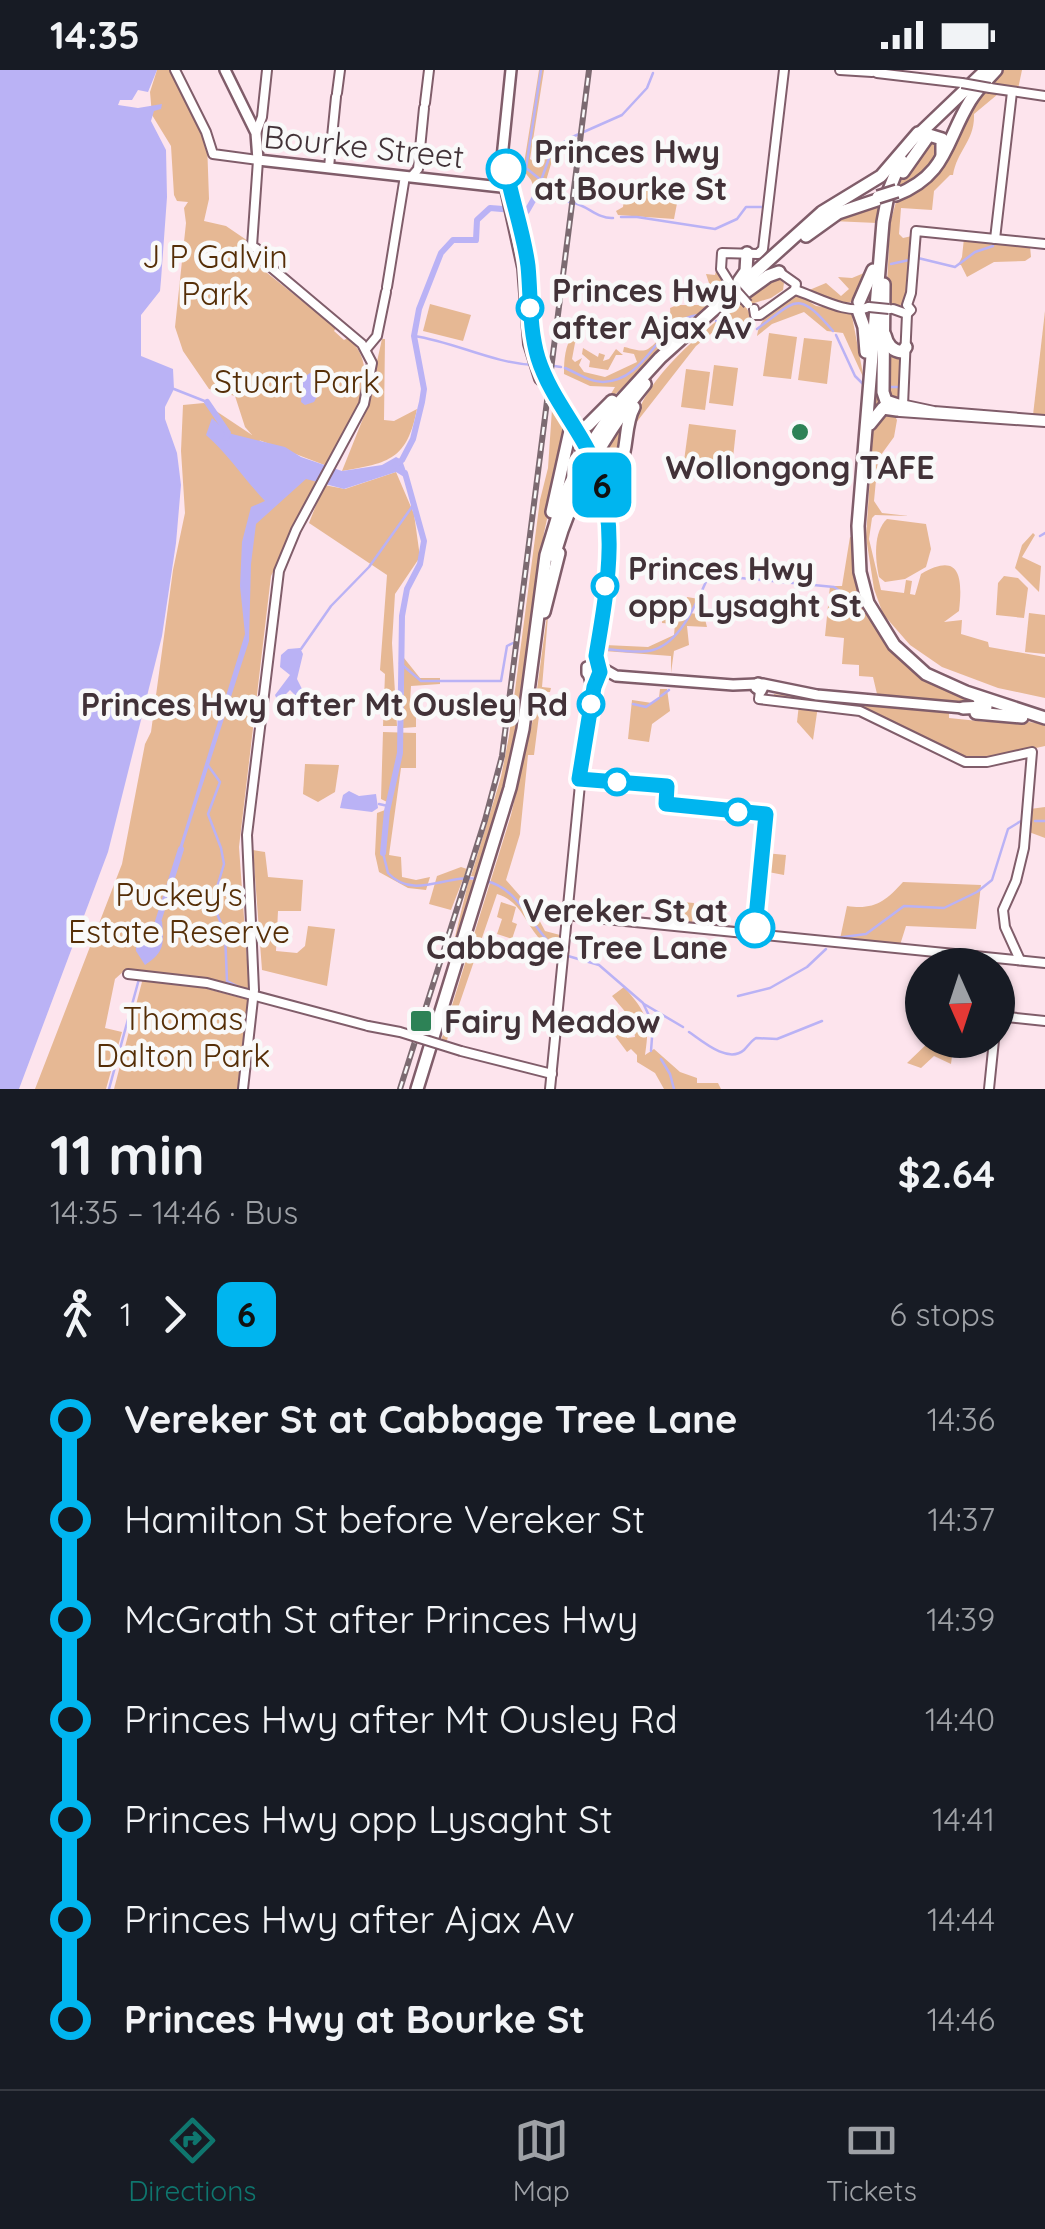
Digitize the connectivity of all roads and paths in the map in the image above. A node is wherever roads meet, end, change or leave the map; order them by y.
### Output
1 (175, 70) edge
2 (225, 70) edge
3 (267, 70) edge
4 (340, 70) edge
5 (428, 70) edge
6 (511, 70) edge
7 (784, 70) edge
8 (840, 70) edge
9 (986, 70) edge
10 (995, 70) edge
11 (875, 71) edge
12 (1012, 92) junction
13 (1045, 96) edge
14 (262, 117) junction
15 (250, 120) junction
16 (256, 133) junction
17 (918, 133) junction
18 (258, 160) junction
19 (329, 167) junction
20 (414, 175) junction
21 (508, 188) junction
22 (888, 196) junction
23 (883, 222) junction
24 (995, 239) junction
25 (1045, 244) edge
26 (748, 253) junction
27 (775, 263) junction
28 (883, 271) junction
29 (795, 287) junction
30 (858, 306) junction
31 (901, 309) junction
32 (714, 313) junction
33 (884, 331) junction
34 (906, 347) junction
35 (367, 348) junction
36 (660, 358) junction
37 (538, 368) junction
38 (654, 373) junction
39 (901, 405) junction
40 (869, 418) junction
41 (1045, 421) edge
42 (578, 434) junction
43 (596, 484) junction
44 (539, 618) junction
45 (595, 671) junction
46 (926, 674) junction
47 (760, 690) junction
48 (995, 702) junction
49 (963, 710) junction
50 (1043, 715) edge
51 (565, 916) junction
52 (905, 953) edge
53 (1015, 960) edge
54 (1020, 960) junction
55 (1045, 963) edge
56 (128, 974) dead end
57 (254, 996) junction
58 (1015, 1018) edge
59 (1045, 1021) edge
60 (992, 1058) edge
61 (552, 1074) junction
62 (243, 1089) edge
63 (419, 1089) edge
64 (550, 1089) edge
65 (989, 1089) edge

1 - 18 main road, Bourke Street
2 - 15 main road
3 - 14 main road
4 - 19 main road
5 - 20 main road
6 - 21 main road
7 - 27 main road
8 - 11 main road
9 - 17 highway
10 - 22 highway
10 - 22 highway
11 - 12 main road, bridge
12 - 13 main road
12 - 24 main road
14 - 15 main road
14 - 16 main road
15 - 16 main road
16 - 18 main road
17 - 23 highway
17 - 27 highway
18 - 19 main road, Bourke Street
18 - 35 main road
19 - 20 main road, Bourke Street
20 - 21 main road, Bourke Street
20 - 35 main road
21 - 37 main road
22 - 22 highway
22 - 27 highway
22 - 28 highway
23 - 30 highway
23 - 40 highway
24 - 25 main road
24 - 31 main road
26 - 27 main road
26 - 29 main road, bridge
26 - 32 highway
27 - 29 main road
27 - 32 highway
28 - 33 highway
28 - 40 highway
29 - 30 main road
30 - 31 main road, bridge
30 - 40 highway
31 - 34 main road
32 - 36 highway
32 - 38 highway
33 - 34 highway
33 - 39 highway
34 - 39 main road
35 - 57 main road
36 - 42 highway
36 - 44 highway
37 - 42 main road, bridge
37 - 42 main road, bridge
38 - 43 highway
38 - 44 highway
39 - 40 highway
39 - 41 main road
40 - 46 highway
40 - 50 highway
42 - 43 main road, bridge
42 - 44 highway
43 - 44 highway
43 - 45 main road
44 - 63 highway
45 - 47 main road
45 - 51 main road
46 - 48 highway
46 - 49 highway
47 - 49 main road
47 - 54 main road
48 - 49 highway
48 - 50 highway
49 - 50 highway
51 - 52 main road
51 - 61 main road
53 - 54 main road
54 - 55 main road
56 - 57 main road
57 - 61 main road, bridge
57 - 62 main road
58 - 59 main road
60 - 65 main road
61 - 64 main road

